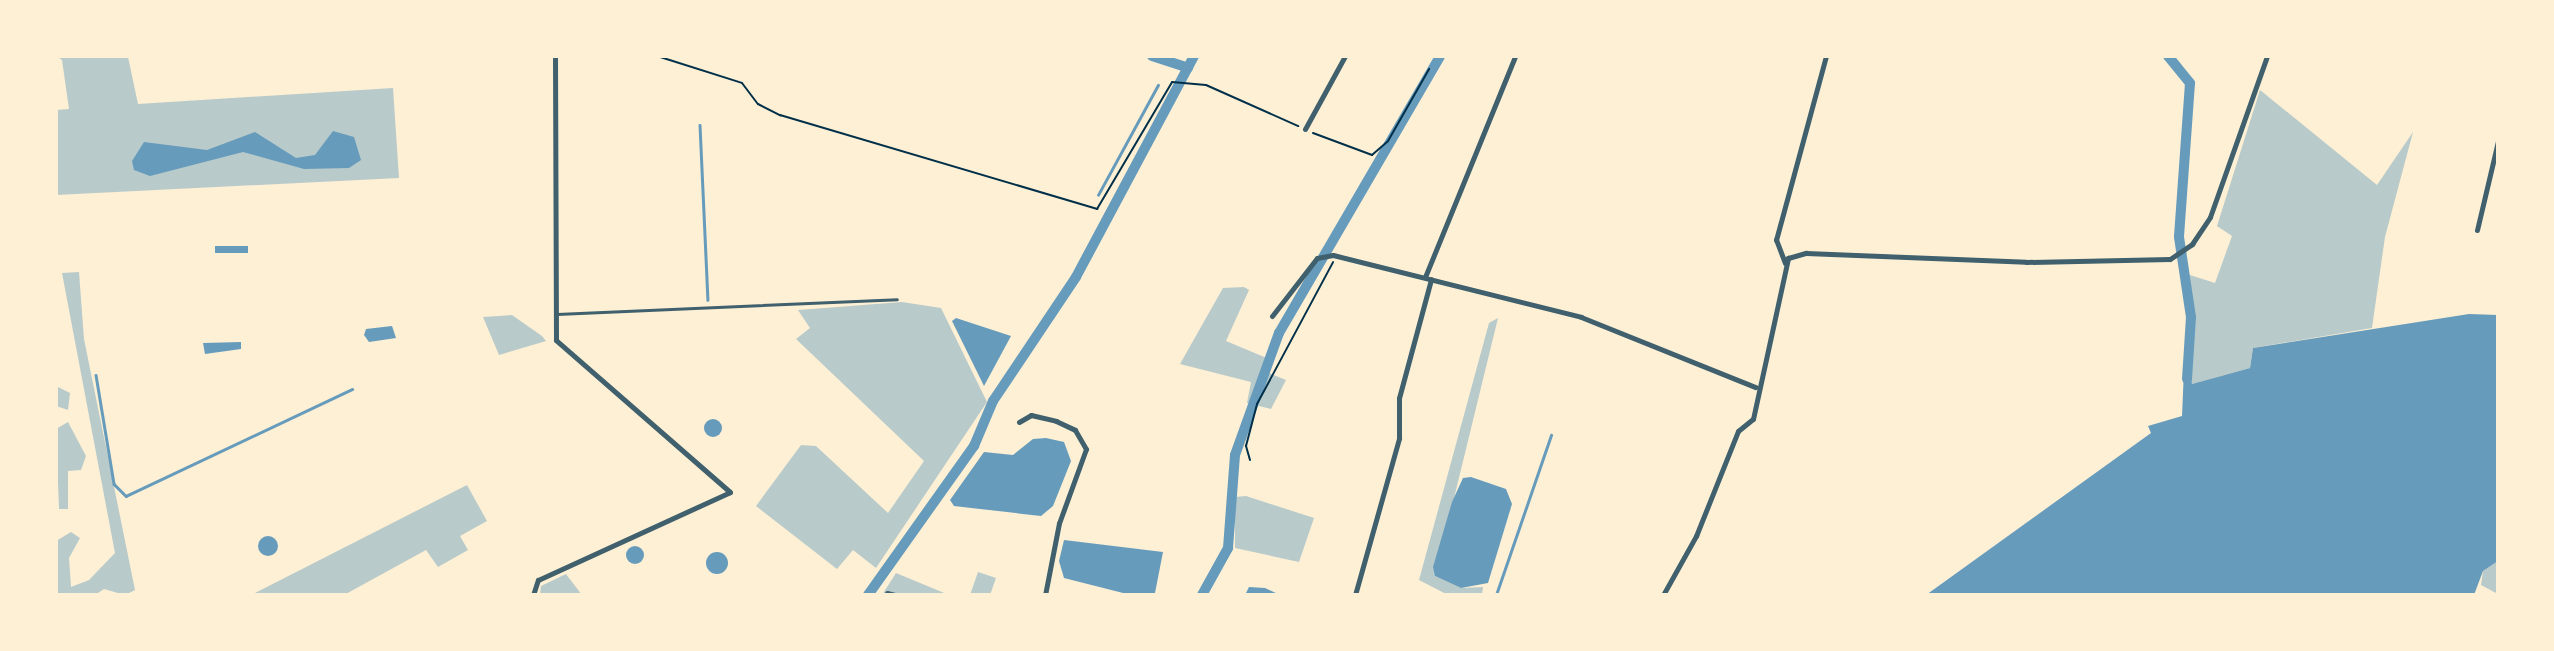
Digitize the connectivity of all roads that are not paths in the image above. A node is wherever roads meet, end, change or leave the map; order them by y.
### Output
1 (555, 56) edge
2 (1345, 56) edge
3 (1515, 56) edge
4 (1826, 56) edge
5 (2267, 56) edge
6 (1305, 129) road end
7 (2498, 141) edge
8 (2477, 230) dead end
9 (1784, 263) junction
10 (1428, 278) junction
11 (897, 299) dead end
12 (557, 314) junction
13 (1272, 316) dead end
14 (1755, 387) junction
15 (1019, 422) dead end
16 (887, 593) dead end
17 (533, 595) edge
18 (895, 595) edge
19 (1045, 595) edge
20 (1355, 595) edge
21 (1662, 595) edge

1 - 12 street
2 - 6 street
3 - 10 street
4 - 9 street
5 - 9 street
7 - 8 street
9 - 14 street
10 - 13 street
10 - 14 street
10 - 20 street
11 - 12 lane
12 - 17 street
14 - 21 street
15 - 19 street
16 - 18 street

